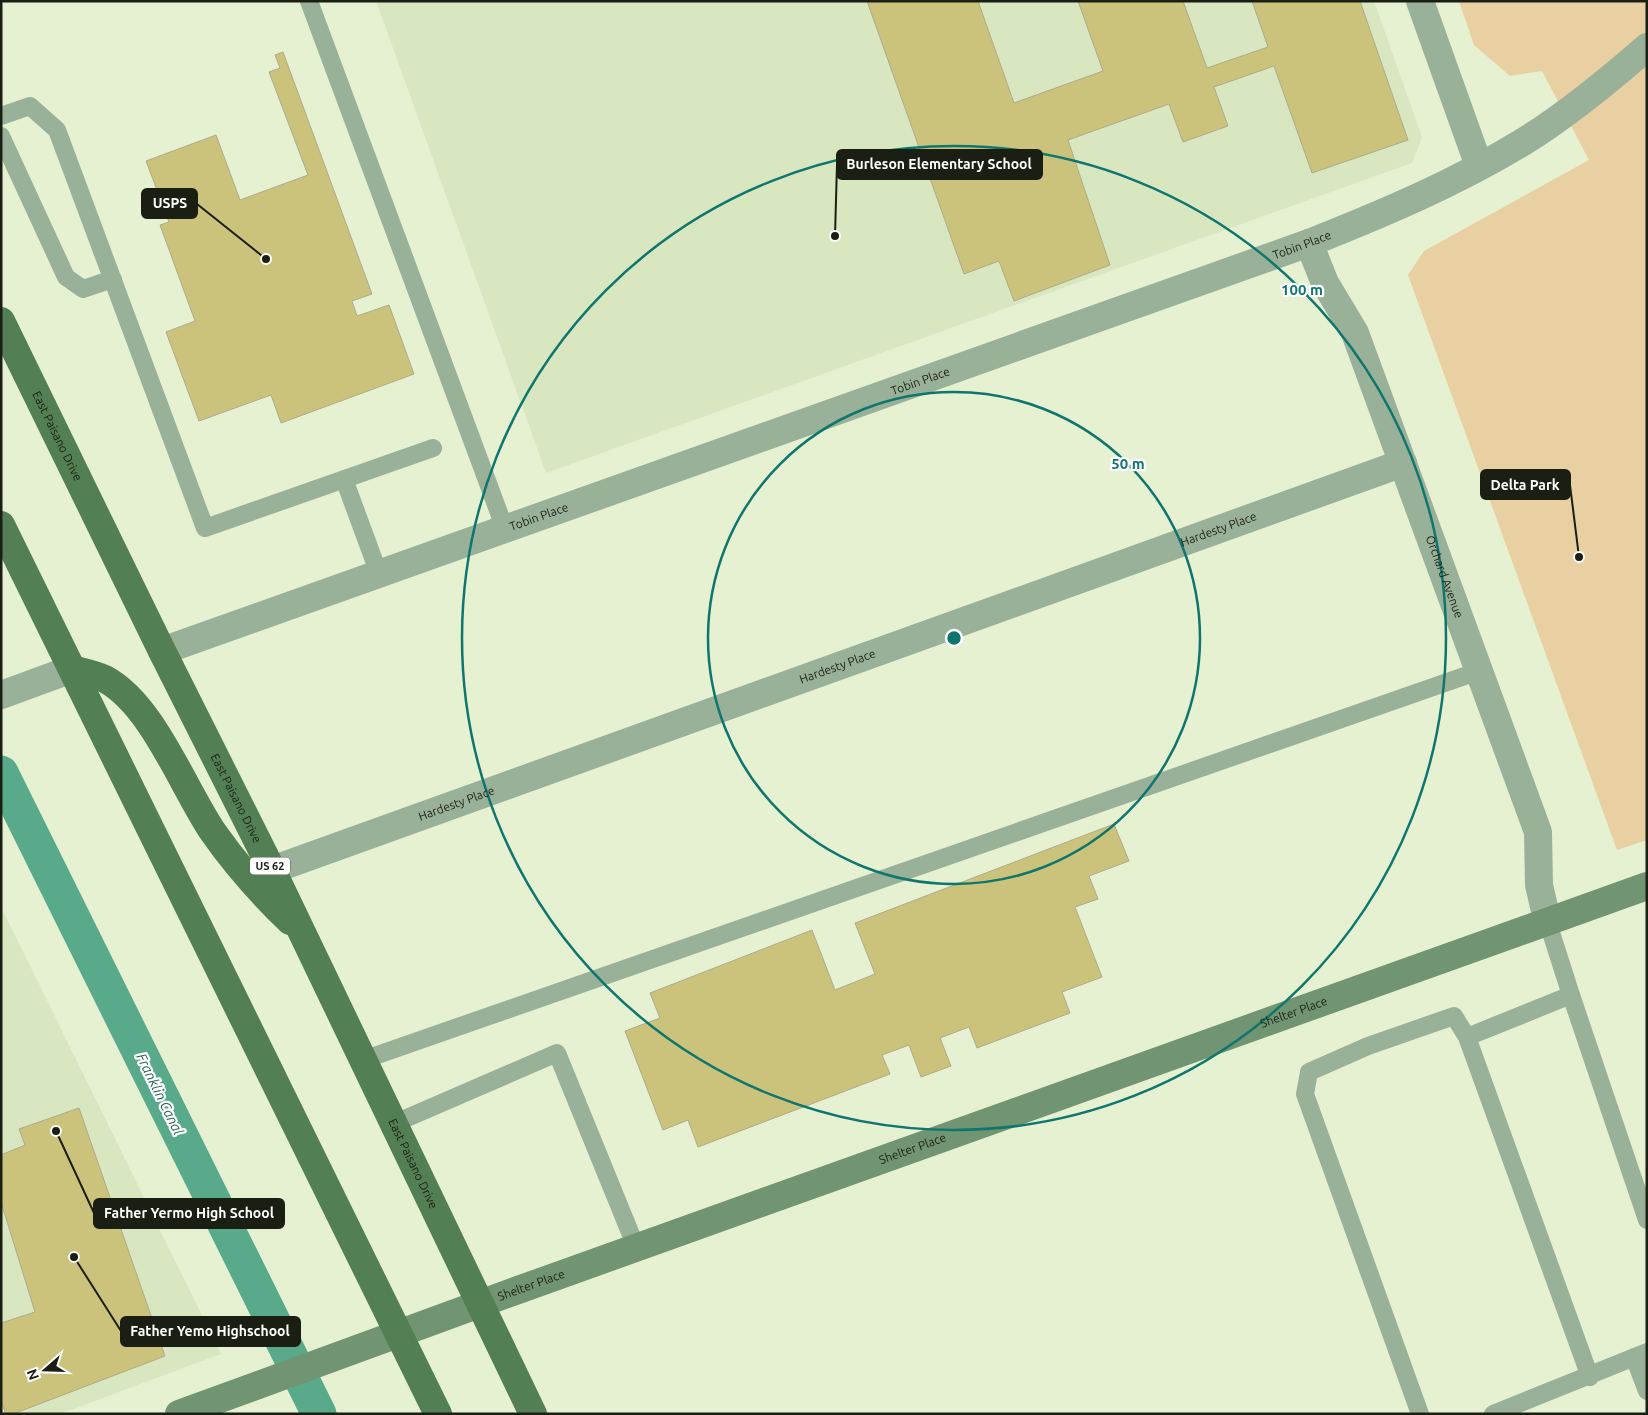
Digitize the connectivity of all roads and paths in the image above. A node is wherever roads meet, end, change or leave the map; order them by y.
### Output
1 (309, 1) edge
2 (1420, 1) edge
3 (1647, 47) edge
4 (1, 116) edge
5 (1, 136) edge
6 (1479, 166) junction
7 (1309, 243) junction
8 (112, 279) junction
9 (1, 321) edge
10 (433, 448) dead end
11 (1403, 463) junction
12 (344, 479) junction
13 (1, 525) edge
14 (504, 529) junction
15 (379, 574) junction
16 (162, 651) junction
17 (72, 669) junction
18 (1479, 671) junction
19 (1, 695) edge
20 (272, 870) junction
21 (1647, 886) edge
22 (1547, 920) junction
23 (302, 932) junction
24 (1571, 995) junction
25 (1467, 1037) junction
26 (363, 1060) junction
27 (393, 1124) junction
28 (1647, 1220) edge
29 (636, 1247) junction
30 (479, 1304) junction
31 (398, 1333) junction
32 (1641, 1355) edge
33 (1590, 1377) junction
34 (1647, 1391) edge
35 (179, 1414) edge
36 (438, 1414) edge
37 (533, 1414) edge
38 (1420, 1414) edge
39 (1492, 1414) edge

1 - 14 lane
2 - 6 street
3 - 6 street, Tobin Place
4 - 8 lane
5 - 8 lane
6 - 7 street, Tobin Place
7 - 11 street, Orchard Avenue
7 - 14 street, Tobin Place
8 - 12 lane
9 - 16 main road, East Paisano Drive / US 62
10 - 12 lane
11 - 18 street, Orchard Avenue
11 - 20 street, Hardesty Place
12 - 15 lane
13 - 17 main road
14 - 15 street, Tobin Place
15 - 16 street, Tobin Place
16 - 20 main road, East Paisano Drive / US 62
17 - 19 street
17 - 23 main road
17 - 31 main road
18 - 22 street, Orchard Avenue
18 - 26 lane
20 - 23 main road, East Paisano Drive / US 62
21 - 22 street, Shelter Place
22 - 24 lane
22 - 29 street, Shelter Place
23 - 26 main road, East Paisano Drive / US 62
24 - 25 lane
24 - 28 lane
25 - 33 lane
25 - 38 lane
26 - 27 main road, East Paisano Drive / US 62
27 - 29 lane
27 - 30 main road, East Paisano Drive / US 62
29 - 30 street, Shelter Place
30 - 31 street, Shelter Place
30 - 37 main road, East Paisano Drive / US 62
31 - 35 street, Shelter Place
31 - 36 main road
32 - 33 lane
32 - 34 lane
33 - 39 lane

